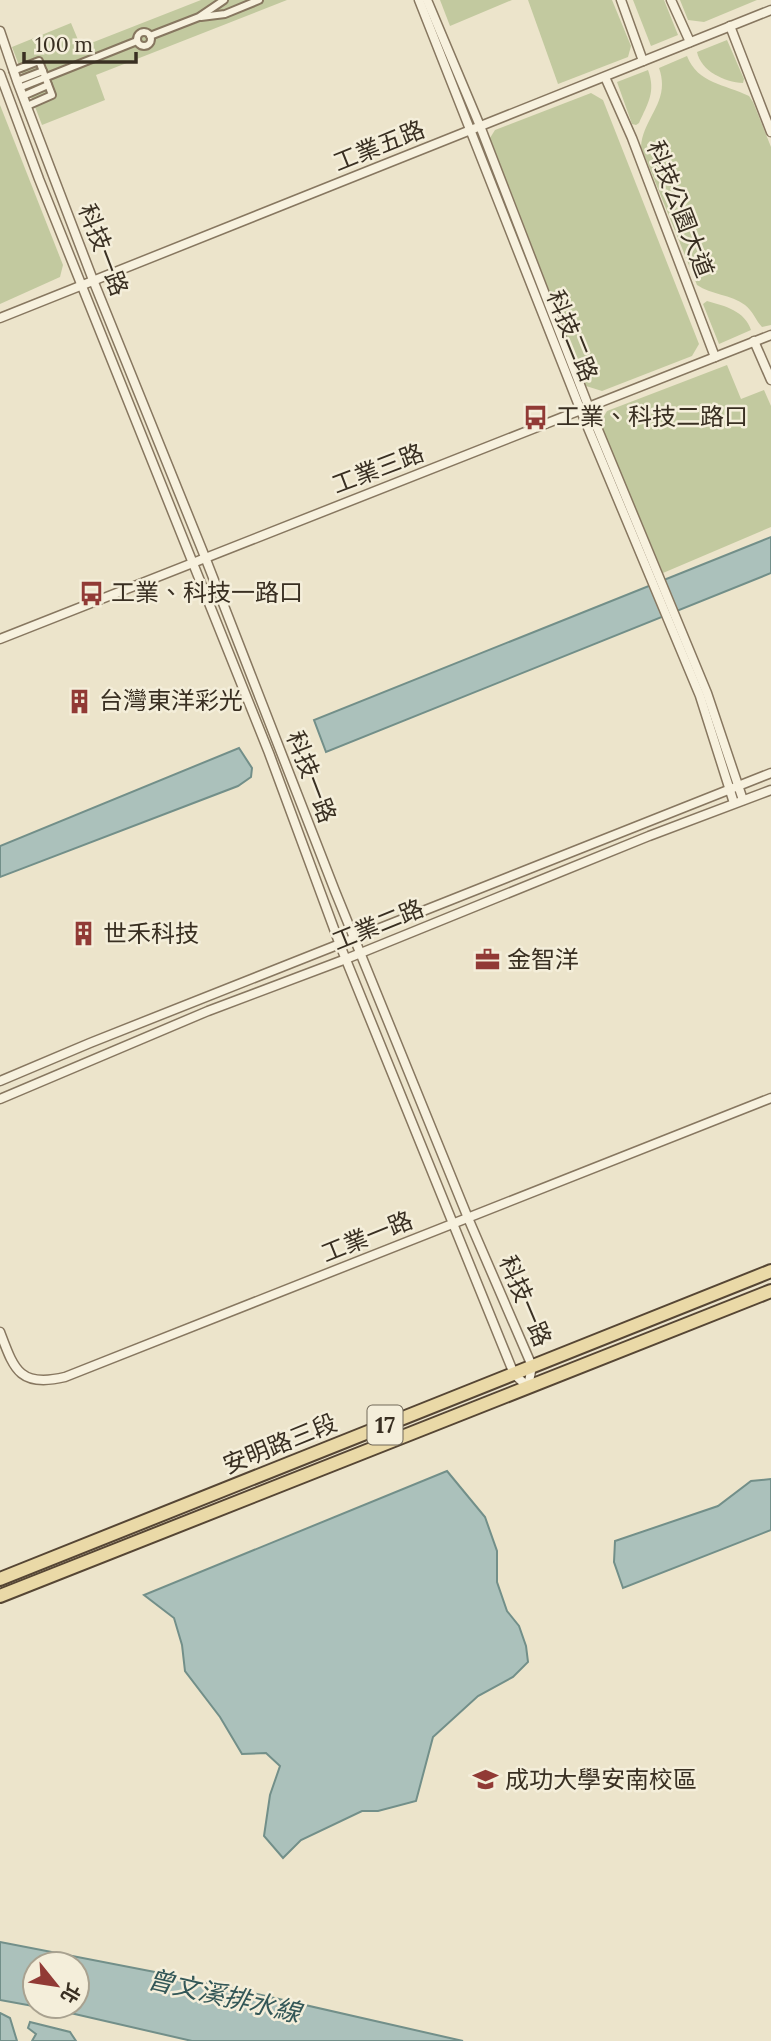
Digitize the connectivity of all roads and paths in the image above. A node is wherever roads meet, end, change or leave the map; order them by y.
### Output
1 (224, 0) edge
2 (259, 0) edge
3 (419, 0) edge
4 (428, 0) edge
5 (621, 0) edge
6 (671, 0) edge
7 (771, 10) edge
8 (199, 17) junction
9 (730, 26) junction
10 (0, 31) edge
11 (691, 42) junction
12 (643, 61) junction
13 (13, 71) junction
14 (0, 74) edge
15 (605, 77) junction
16 (45, 78) junction
17 (20, 83) junction
18 (23, 96) junction
19 (27, 106) junction
20 (480, 126) junction
21 (469, 130) junction
22 (771, 132) edge
23 (93, 280) junction
24 (81, 284) junction
25 (0, 318) edge
26 (771, 335) edge
27 (754, 341) junction
28 (715, 357) junction
29 (771, 380) edge
30 (585, 409) junction
31 (205, 557) junction
32 (192, 562) junction
33 (0, 639) edge
34 (771, 773) edge
35 (734, 786) junction
36 (771, 790) edge
37 (738, 801) junction
38 (354, 938) junction
39 (340, 945) junction
40 (361, 953) junction
41 (346, 959) junction
42 (0, 1081) edge
43 (771, 1098) edge
44 (0, 1099) edge
45 (468, 1217) junction
46 (452, 1224) junction
47 (771, 1271) edge
48 (771, 1291) edge
49 (0, 1332) edge
50 (531, 1366) junction
51 (513, 1374) junction
52 (528, 1387) junction
53 (0, 1579) edge
54 (0, 1596) edge

1 - 8 street
2 - 8 street
3 - 21 street, 科技二路
4 - 20 street, 科技二路
5 - 12 street
6 - 11 street
7 - 9 street, 工業五路
8 - 16 street
9 - 11 street, 工業五路
9 - 22 street
10 - 13 street, 科技一路
11 - 12 street, 工業五路
12 - 15 street, 工業五路
13 - 16 street
13 - 17 street, 科技一路
14 - 24 street, 科技一路
15 - 20 street, 工業五路
15 - 28 street, 科技公園大道
16 - 17 street
16 - 18 street
16 - 19 street
17 - 18 street, 科技一路
18 - 19 street, 科技一路
19 - 23 street, 科技一路
20 - 21 street, 工業五路
20 - 30 street, 科技二路
21 - 23 street, 工業五路
21 - 30 street, 科技二路
23 - 24 street, 工業五路
23 - 31 street, 科技一路
24 - 25 street, 工業五路
24 - 32 street, 科技一路
26 - 27 street, 工業三路
27 - 28 street, 工業三路
27 - 29 street
28 - 30 street, 工業三路
30 - 31 street, 工業三路
30 - 35 street, 科技二路
31 - 32 street, 工業三路
31 - 38 street, 科技一路
32 - 33 street, 工業三路
32 - 39 street, 科技一路
34 - 35 street, 工業二路
35 - 37 street, 科技二路
35 - 38 street, 工業二路
36 - 37 street, 工業二路
37 - 40 street, 工業二路
38 - 39 street, 工業二路
38 - 40 street, 科技一路
39 - 41 street, 科技一路
39 - 42 street, 工業二路
40 - 41 street, 工業二路
40 - 45 street, 科技一路
41 - 44 street, 工業二路
41 - 46 street, 科技一路
43 - 45 street, 工業一路
45 - 46 street, 工業一路
45 - 50 street, 科技一路
46 - 49 street, 工業一路
46 - 51 street, 科技一路
47 - 50 main road, 安明路三段 / 17
48 - 52 main road, 安明路三段 / 17
50 - 51 main road, 安明路三段 / 17
50 - 52 street, 科技一路
51 - 52 street, 科技一路
51 - 53 main road, 安明路三段 / 17
52 - 54 main road, 安明路三段 / 17

